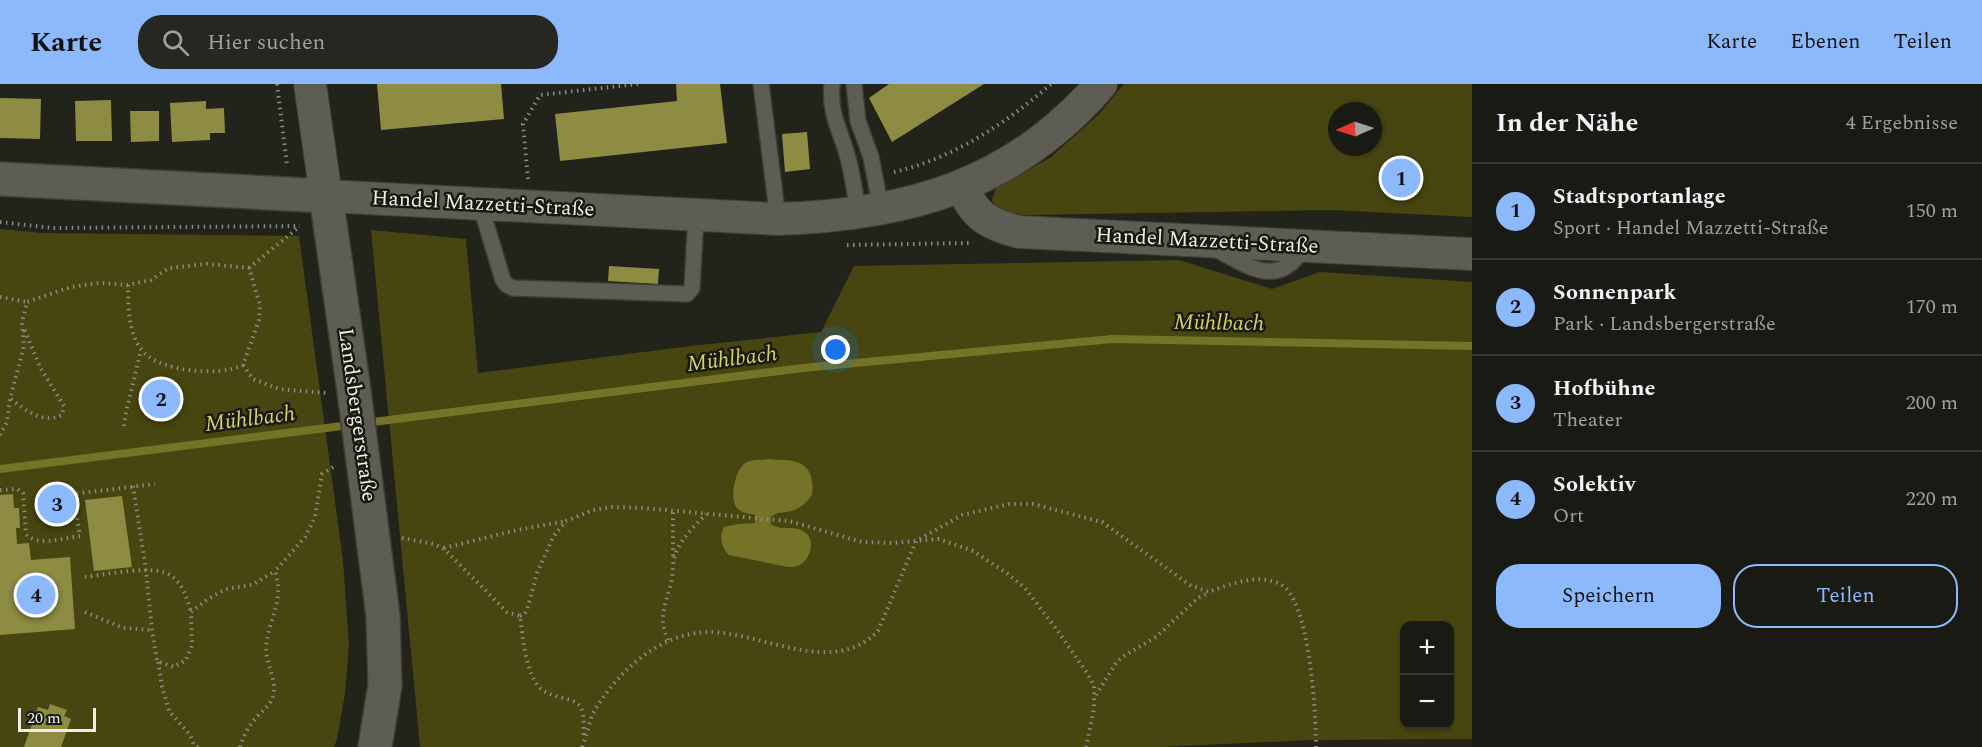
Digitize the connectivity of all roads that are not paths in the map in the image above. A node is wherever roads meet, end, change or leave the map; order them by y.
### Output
1 (310, 84) edge
2 (761, 84) edge
3 (832, 84) edge
4 (854, 84) edge
5 (1101, 84) edge
6 (0, 179) edge
7 (962, 186) junction
8 (326, 196) junction
9 (480, 204) junction
10 (870, 211) junction
11 (696, 215) junction
12 (778, 219) junction
13 (1472, 254) edge
14 (375, 747) edge

1 - 8 street, Landsbergerstraße
2 - 12 lane
3 - 10 lane
4 - 10 lane
5 - 7 street, Handel Mazzetti-Straße
6 - 8 street, Handel Mazzetti-Straße
7 - 10 street, Handel Mazzetti-Straße
7 - 13 street, Handel Mazzetti-Straße
8 - 9 street, Handel Mazzetti-Straße
8 - 14 street, Landsbergerstraße
9 - 11 street, Handel Mazzetti-Straße
9 - 11 lane
10 - 12 street, Handel Mazzetti-Straße
11 - 12 street, Handel Mazzetti-Straße

